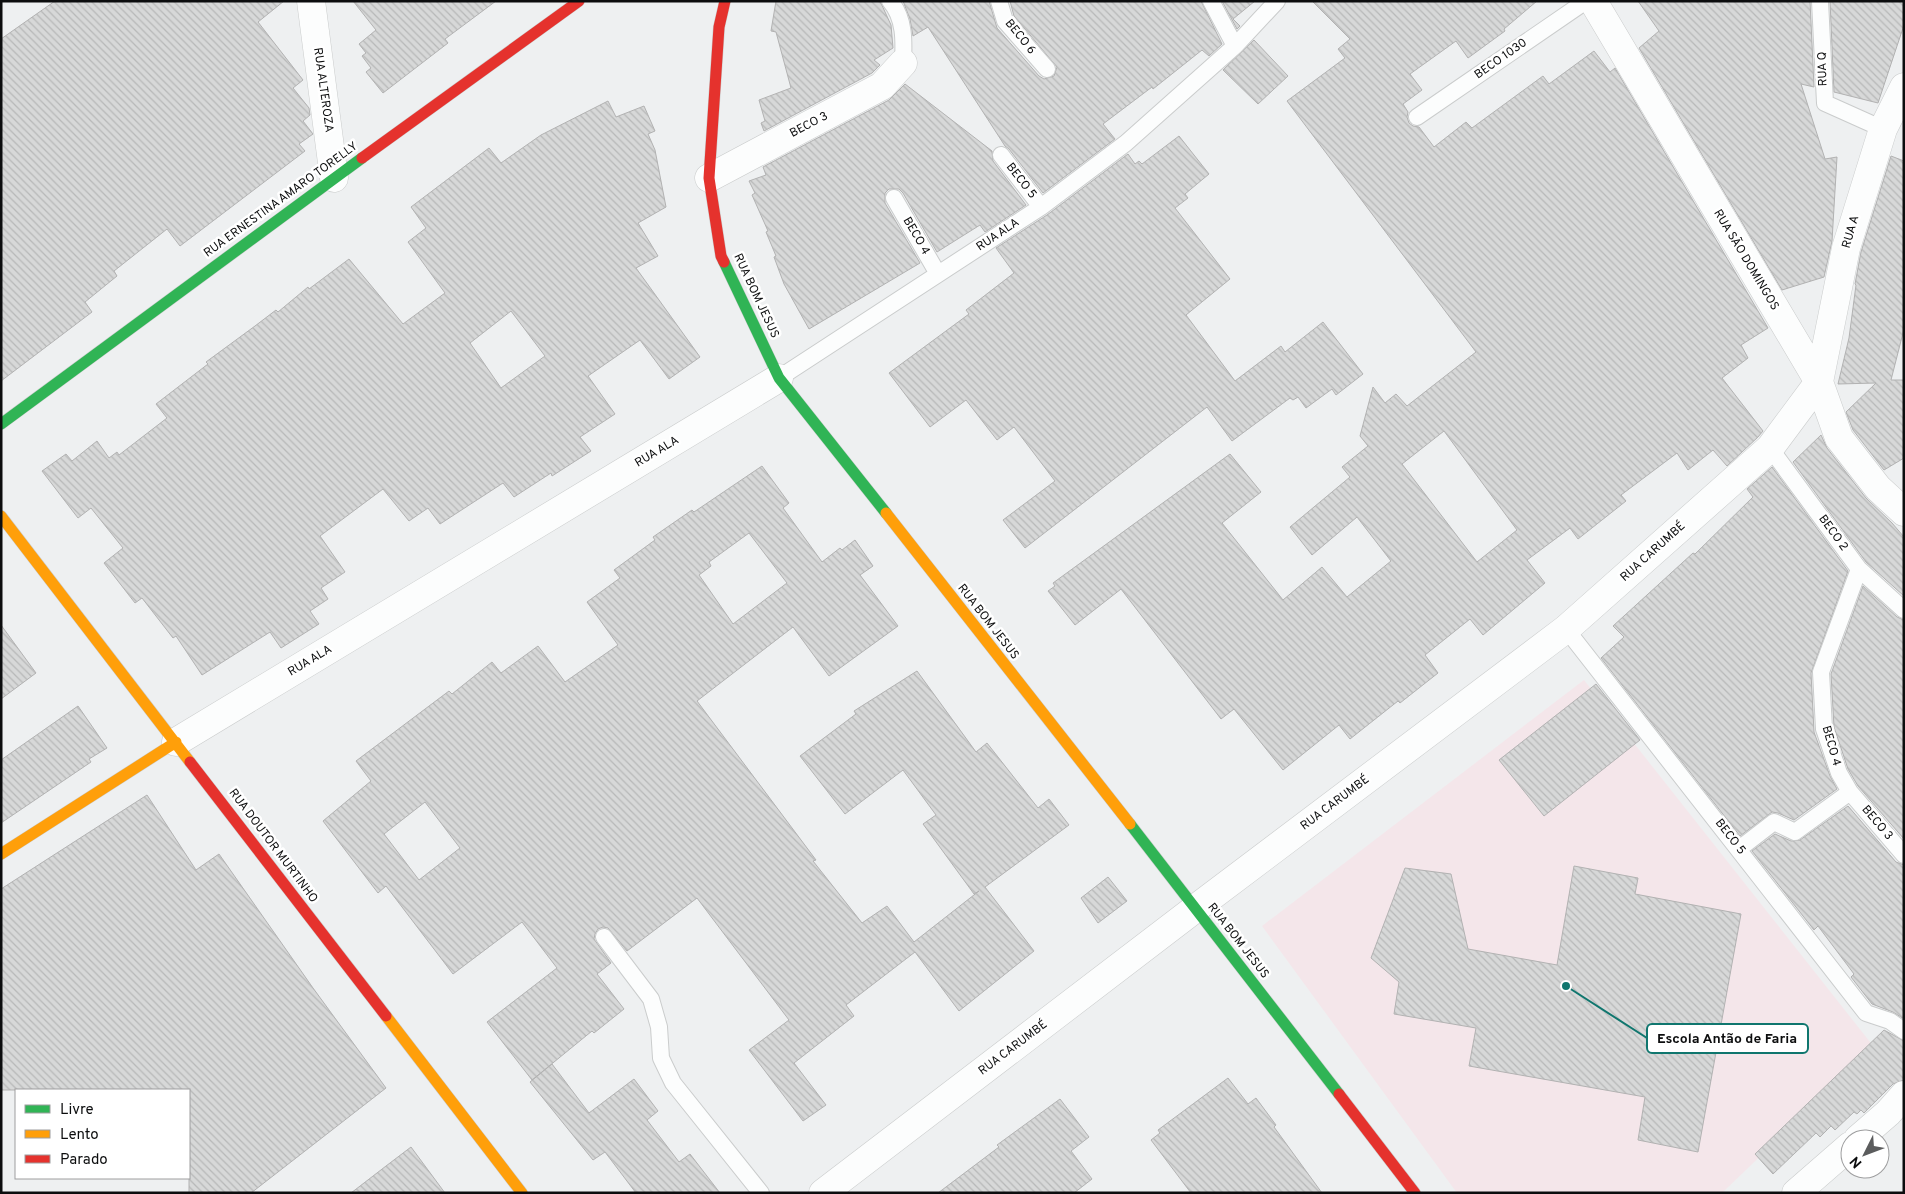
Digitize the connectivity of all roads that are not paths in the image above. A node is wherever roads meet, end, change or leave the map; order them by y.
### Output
1 (311, 1) edge
2 (579, 1) edge
3 (726, 1) edge
4 (890, 1) edge
5 (999, 1) edge
6 (1211, 1) edge
7 (1277, 1) edge
8 (1586, 1) edge
9 (1593, 1) edge
10 (1820, 1) edge
11 (1235, 46) junction
12 (903, 64) joint
13 (1047, 69) dead end
14 (1904, 87) edge
15 (1417, 117) dead end
16 (1893, 134) edge
17 (1001, 155) dead end
18 (334, 178) junction
19 (709, 178) junction
20 (894, 198) dead end
21 (1041, 206) junction
22 (938, 274) junction
23 (779, 378) junction
24 (1819, 382) junction
25 (1, 424) edge
26 (1770, 448) junction
27 (1904, 512) edge
28 (1, 516) edge
29 (1859, 569) junction
30 (1904, 610) edge
31 (1566, 629) junction
32 (176, 742) junction
33 (1850, 792) junction
34 (1739, 849) junction
35 (1, 854) edge
36 (1904, 855) edge
37 (1196, 908) junction
38 (604, 937) dead end
39 (1904, 1031) edge
40 (1904, 1095) edge
41 (1870, 1129) edge
42 (1840, 1155) edge
43 (522, 1193) edge
44 (760, 1193) edge
45 (823, 1193) edge
46 (1415, 1193) edge
47 (1796, 1193) edge

1 - 18 street, RUA ALTEROZA
2 - 18 street, RUA ERNESTINA AMARO TORELLY
3 - 19 street, RUA BOM JESUS
4 - 12 lane
5 - 13 lane, BECO 6
6 - 11 lane
7 - 11 lane, RUA ALA
8 - 15 lane, BECO 1030
9 - 24 street, RUA SÃO DOMINGOS
10 - 16 lane, RUA Q
11 - 21 lane, RUA ALA
12 - 19 street, BECO 3
14 - 16 street, RUA A
16 - 24 street, RUA A
17 - 21 lane, BECO 5
18 - 25 street, RUA ERNESTINA AMARO TORELLY
19 - 23 street, RUA BOM JESUS
20 - 22 lane, BECO 4
21 - 22 lane, RUA ALA
22 - 23 lane, RUA ALA
23 - 32 street, RUA ALA
23 - 37 street, RUA BOM JESUS
24 - 26 street, RUA CARUMBÉ
24 - 27 street, RUA SÃO DOMINGOS
26 - 29 lane, BECO 2
26 - 31 street, RUA CARUMBÉ
28 - 32 street, RUA DOUTOR MURTINHO
29 - 30 lane, BECO 2
29 - 33 lane, BECO 4
31 - 34 lane, BECO 5
31 - 37 street, RUA CARUMBÉ
32 - 35 street, RUA ALA
32 - 43 street, RUA DOUTOR MURTINHO
33 - 34 lane
33 - 36 lane, BECO 3
34 - 39 lane, BECO 5
37 - 45 street, RUA CARUMBÉ
37 - 46 street, RUA BOM JESUS
38 - 44 lane
40 - 41 street
42 - 47 street

